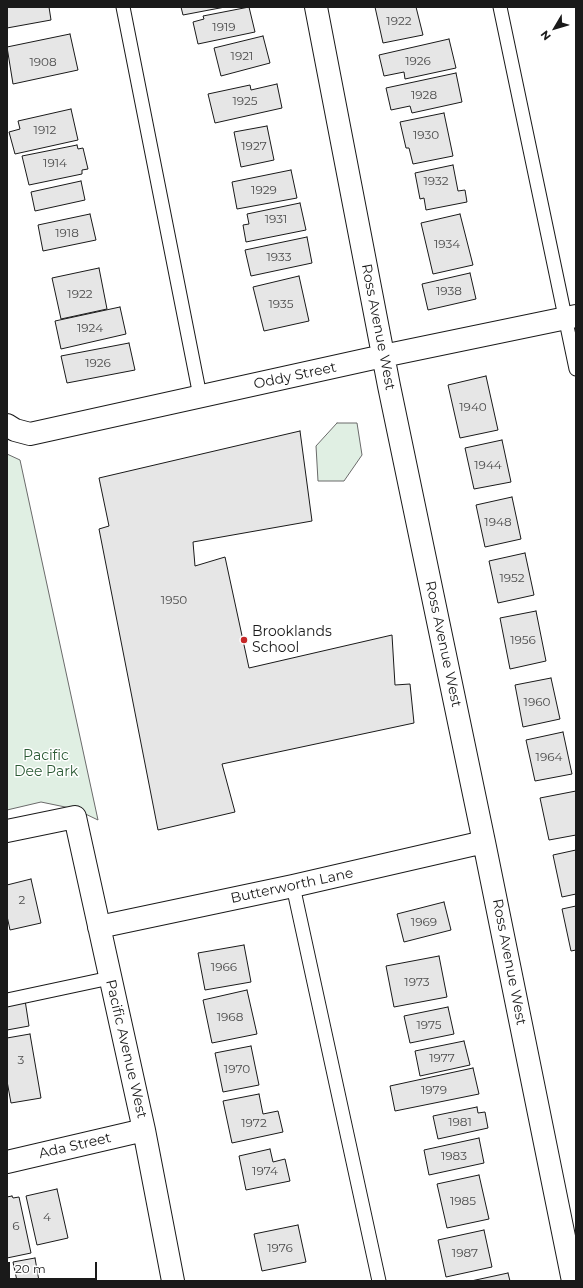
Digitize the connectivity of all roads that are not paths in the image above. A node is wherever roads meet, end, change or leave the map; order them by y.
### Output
1 (123, 7) edge
2 (316, 7) edge
3 (500, 7) edge
4 (571, 317) edge
5 (384, 356) junction
6 (576, 369) edge
7 (200, 396) junction
8 (11, 428) edge
9 (7, 831) edge
10 (484, 842) junction
11 (293, 886) junction
12 (99, 927) junction
13 (110, 978) junction
14 (7, 1000) edge
15 (144, 1130) junction
16 (7, 1162) edge
17 (173, 1281) edge
18 (379, 1281) edge
19 (573, 1281) edge

1 - 7 lane
2 - 5 street, Ross Avenue West
3 - 4 lane
4 - 5 street, Oddy Street
4 - 6 lane
5 - 7 street, Oddy Street
5 - 10 street, Ross Avenue West
7 - 8 street, Oddy Street
9 - 12 street, Pacific Avenue West
10 - 11 street, Butterworth Lane
10 - 19 street, Ross Avenue West
11 - 12 street, Butterworth Lane
11 - 18 lane
12 - 13 street, Pacific Avenue West
13 - 14 lane
13 - 15 street, Pacific Avenue West
15 - 16 street, Ada Street
15 - 17 street, Pacific Avenue West

